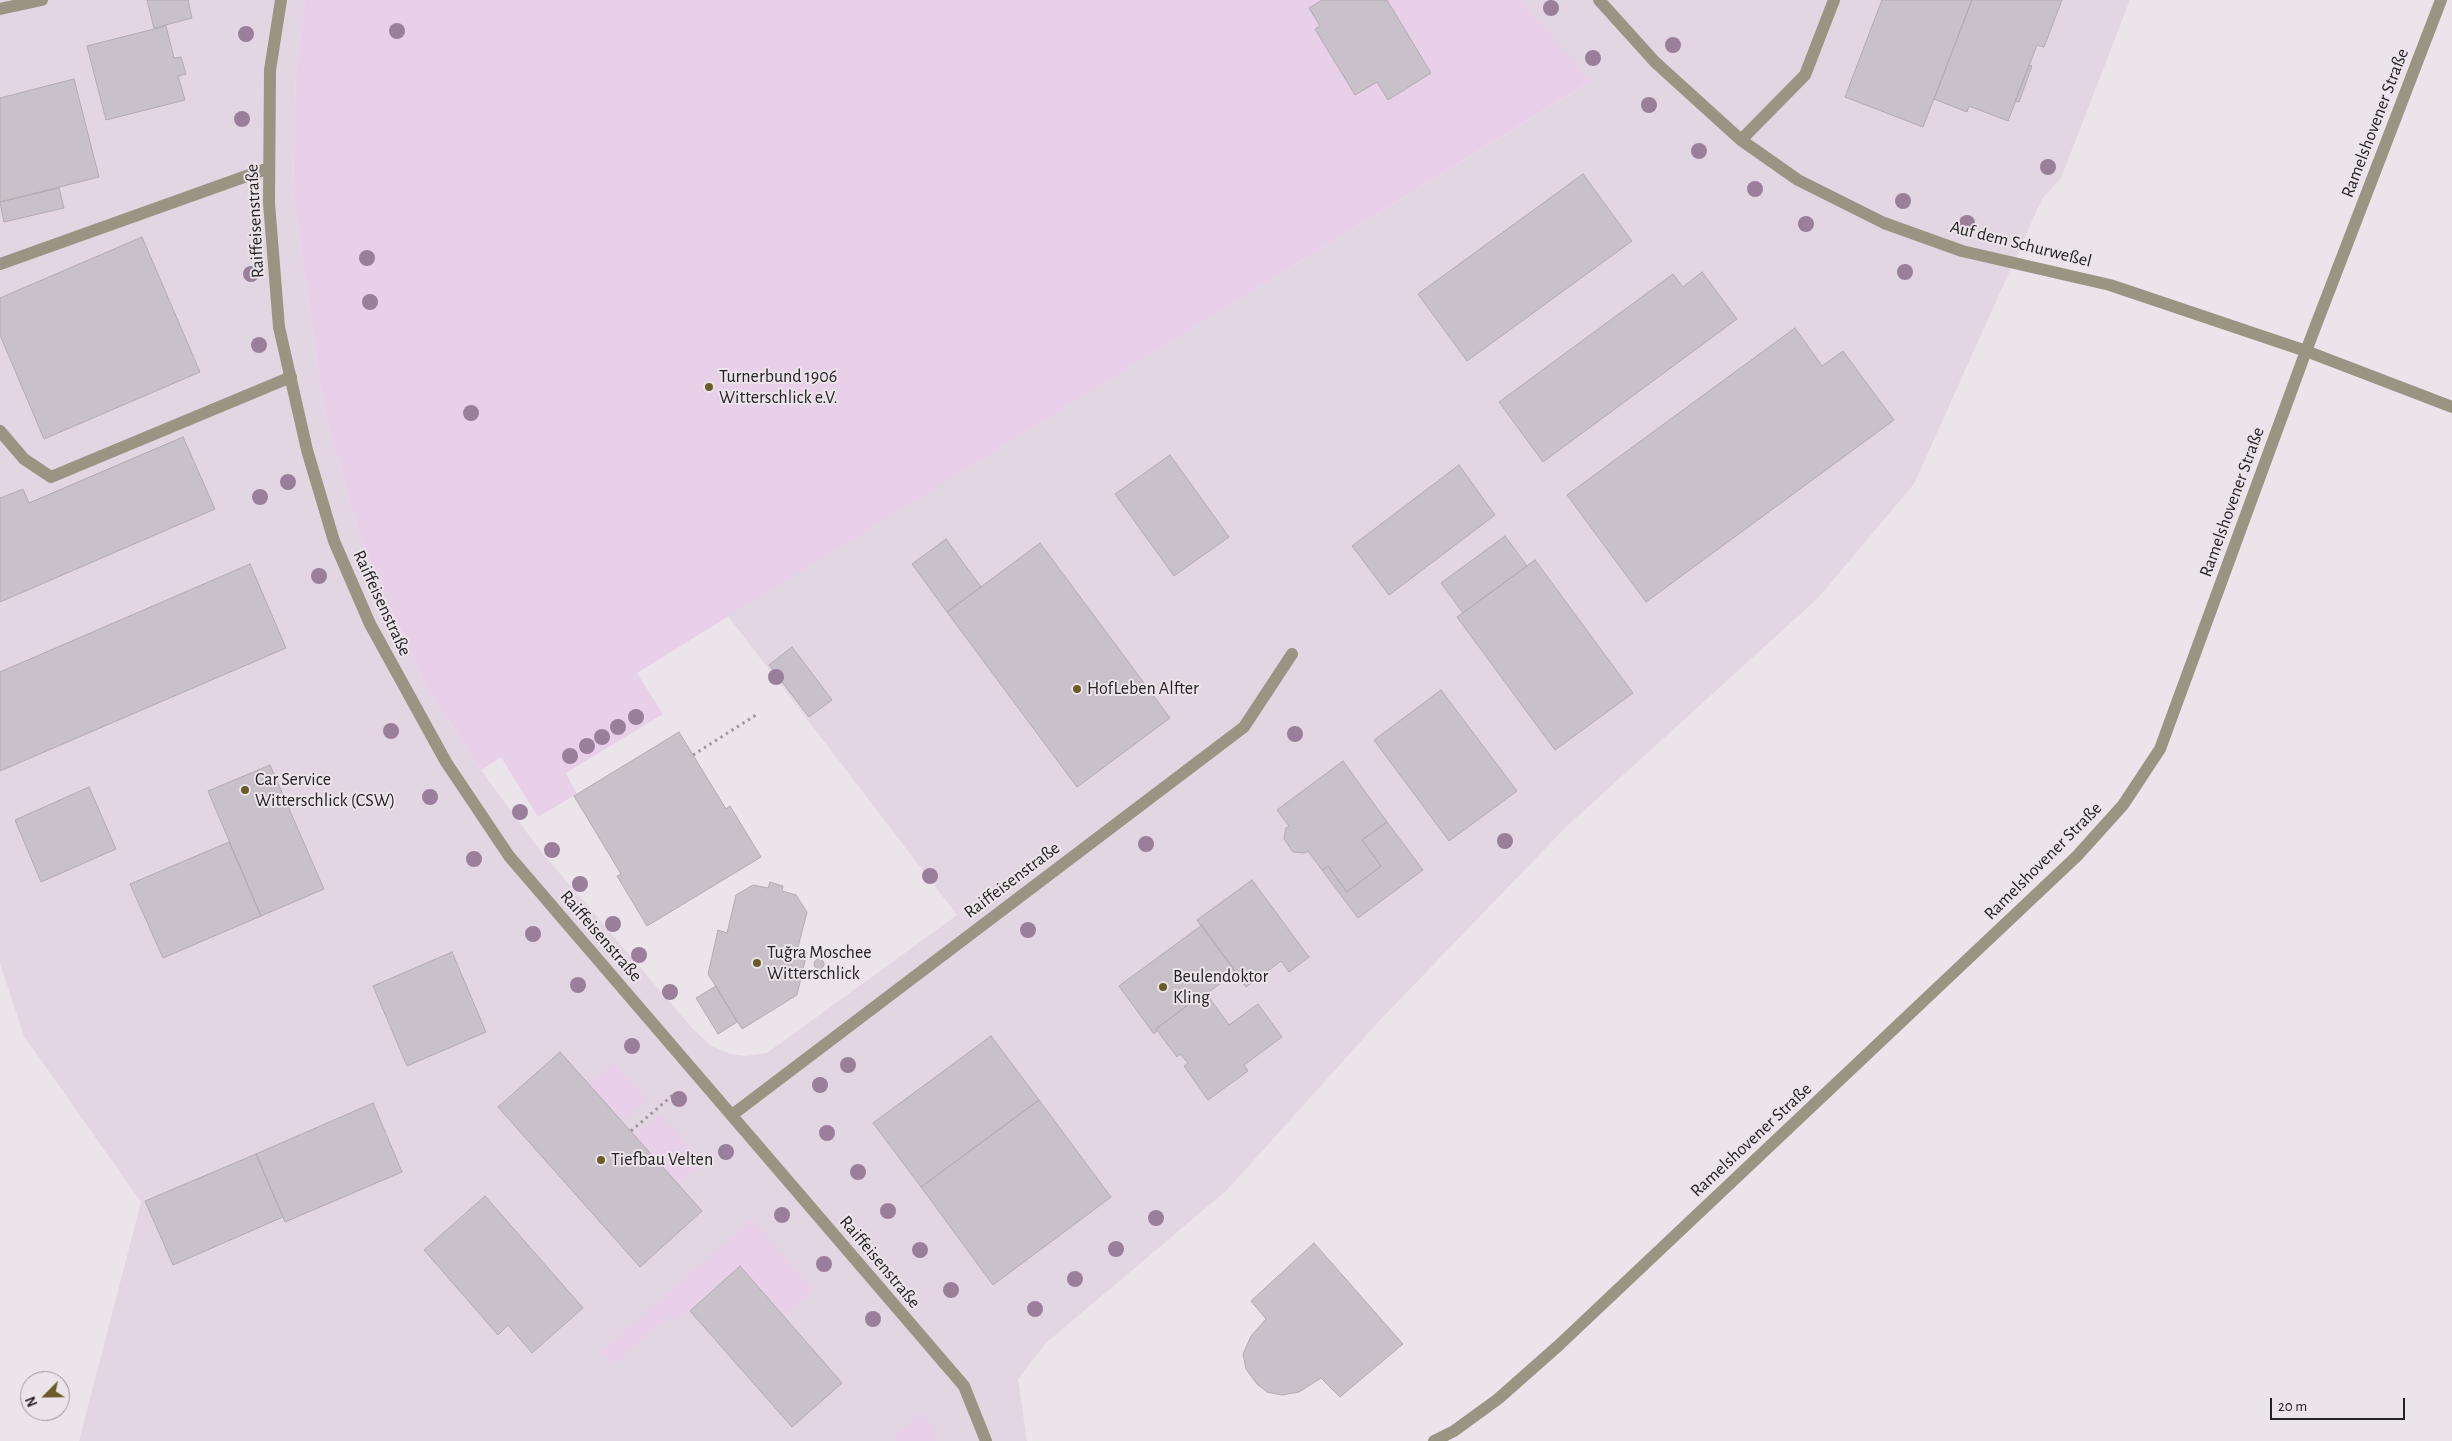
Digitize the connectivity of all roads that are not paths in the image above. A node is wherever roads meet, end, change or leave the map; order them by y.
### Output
1 (42, 0) edge
2 (281, 0) edge
3 (1599, 0) edge
4 (1834, 0) edge
5 (2441, 0) edge
6 (0, 9) edge
7 (1741, 140) junction
8 (270, 168) junction
9 (0, 264) edge
10 (2306, 350) junction
11 (291, 377) junction
12 (2452, 407) edge
13 (0, 431) edge
14 (1292, 654) dead end
15 (732, 1115) junction
16 (986, 1441) edge
17 (1434, 1441) edge

1 - 6 street
2 - 8 street, Raiffeisenstraße
3 - 7 street, Auf dem Schurweßel
4 - 7 street
5 - 10 street, Ramelshovener Straße
7 - 10 street, Auf dem Schurweßel
8 - 9 street
8 - 11 street, Raiffeisenstraße
10 - 12 street, Auf dem Schurweßel
10 - 17 street, Ramelshovener Straße
11 - 13 street
11 - 15 street, Raiffeisenstraße
14 - 15 street, Raiffeisenstraße
15 - 16 street, Raiffeisenstraße

